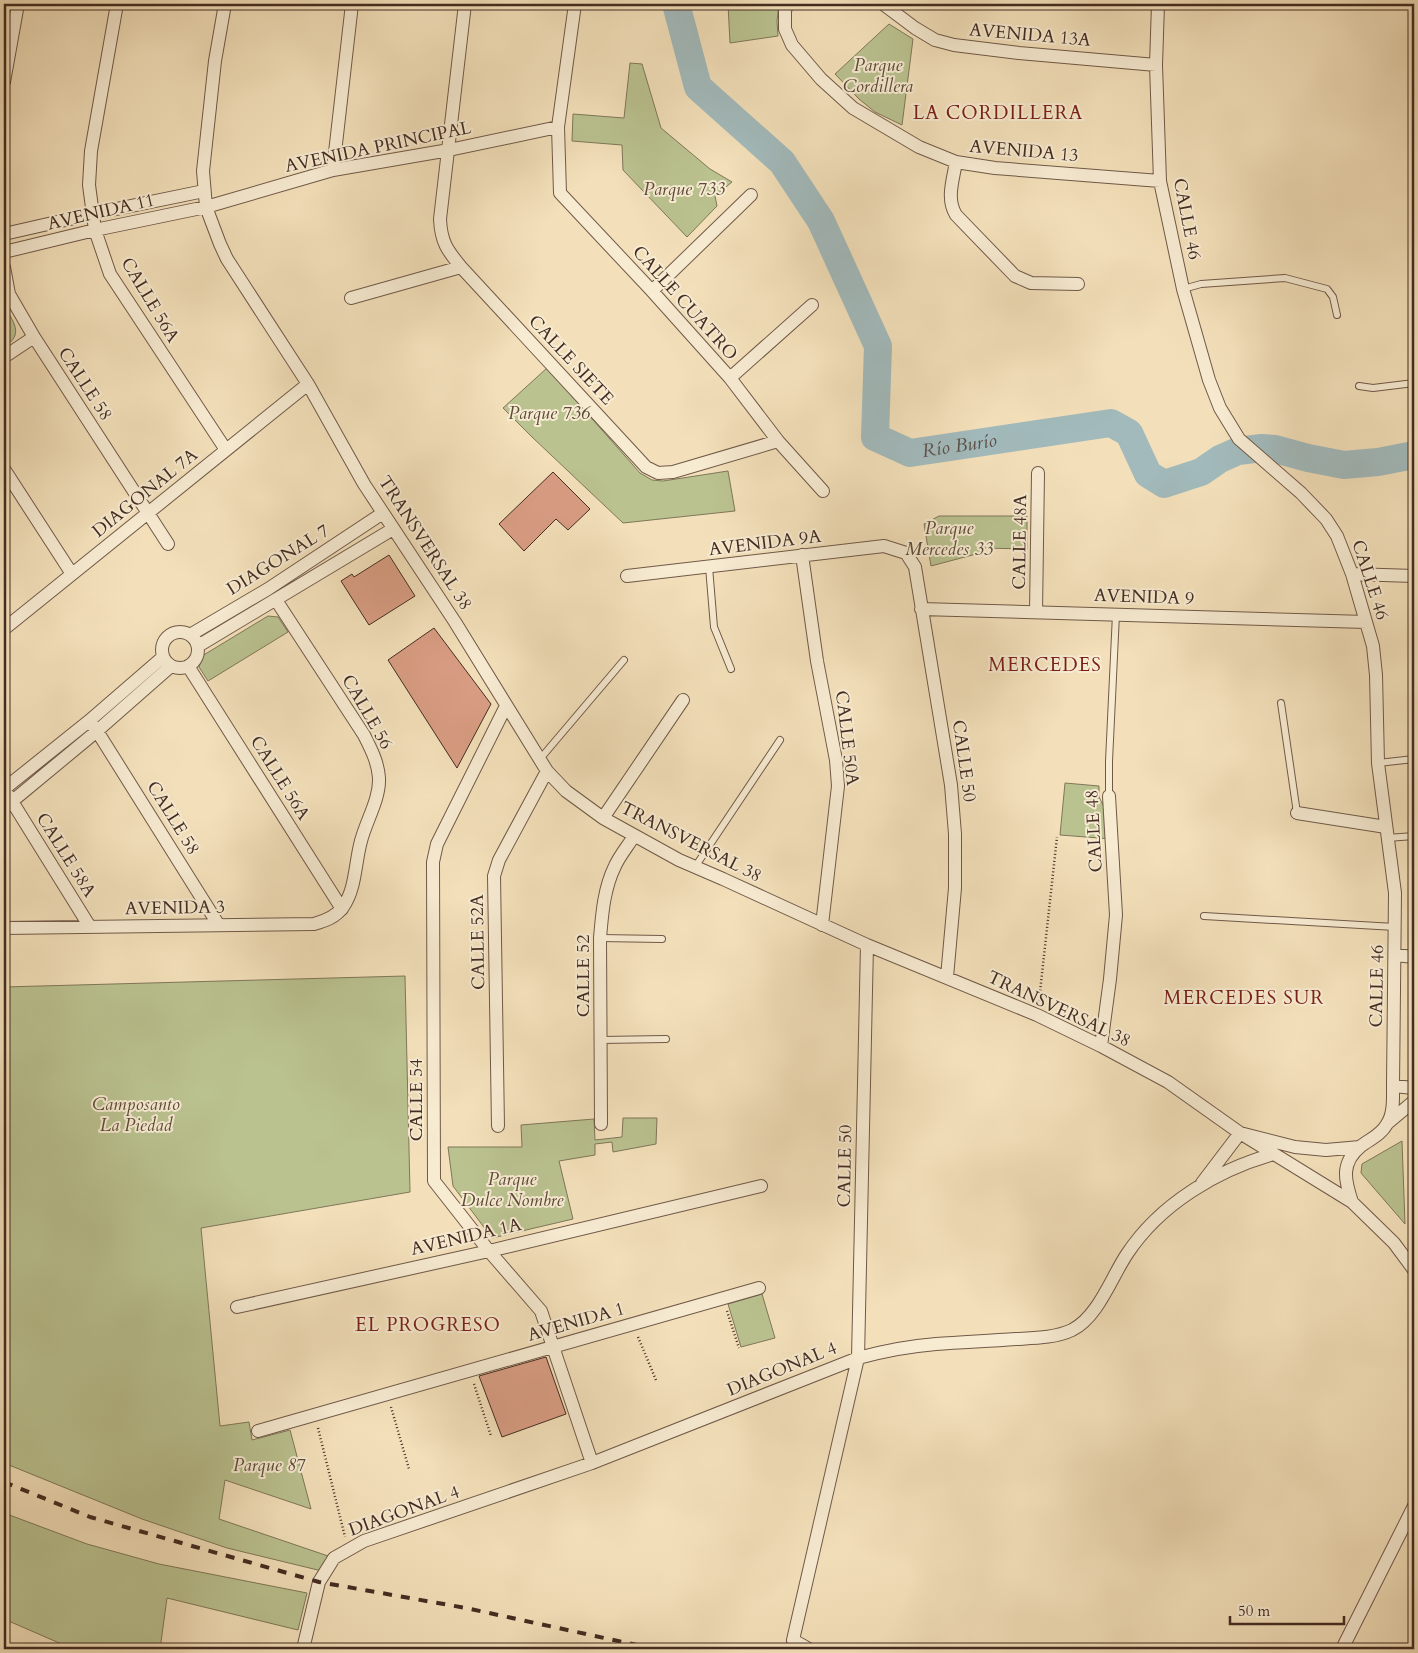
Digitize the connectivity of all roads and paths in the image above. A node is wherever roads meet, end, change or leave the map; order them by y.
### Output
1 (18, 4) edge
2 (116, 4) edge
3 (225, 4) edge
4 (352, 4) edge
5 (465, 4) edge
6 (575, 4) edge
7 (788, 4) edge
8 (883, 4) edge
9 (1158, 4) edge
10 (1156, 64) junction
11 (4, 82) edge
12 (558, 127) junction
13 (449, 150) junction
14 (956, 162) junction
15 (333, 170) junction
16 (1160, 181) junction
17 (204, 191) junction
18 (751, 194) dead end
19 (206, 207) junction
20 (92, 214) junction
21 (95, 230) junction
22 (4, 234) edge
23 (4, 252) edge
24 (4, 267) edge
25 (461, 267) junction
26 (1078, 284) dead end
27 (1184, 289) junction
28 (652, 291) junction
29 (351, 298) dead end
30 (812, 305) dead end
31 (1337, 315) dead end
32 (34, 337) junction
33 (4, 357) edge
34 (730, 378) junction
35 (1414, 383) edge
36 (308, 384) junction
37 (1359, 386) dead end
38 (778, 441) junction
39 (226, 450) junction
40 (4, 469) edge
41 (1038, 473) dead end
42 (823, 490) dead end
43 (383, 513) junction
44 (148, 514) junction
45 (393, 529) junction
46 (168, 544) dead end
47 (906, 553) joint
48 (802, 555) junction
49 (709, 567) junction
50 (72, 574) junction
51 (1352, 574) junction
52 (627, 576) dead end
53 (1414, 576) edge
54 (268, 589) junction
55 (276, 600) junction
56 (921, 609) junction
57 (1036, 612) junction
58 (1116, 614) junction
59 (1366, 622) junction
60 (4, 629) edge
61 (190, 635) junction
62 (198, 646) junction
63 (624, 660) dead end
64 (167, 662) junction
65 (188, 666) junction
66 (731, 668) dead end
67 (682, 700) dead end
68 (1281, 703) dead end
69 (506, 706) junction
70 (93, 726) junction
71 (780, 740) dead end
72 (540, 759) junction
73 (1414, 759) edge
74 (1378, 763) junction
75 (547, 771) junction
76 (4, 789) edge
77 (1109, 796) joint
78 (8, 804) edge
79 (1296, 813) joint
80 (603, 818) junction
81 (1387, 832) junction
82 (634, 836) junction
83 (1057, 836) dead end
84 (1414, 836) edge
85 (695, 867) junction
86 (342, 909) junction
87 (1204, 916) dead end
88 (218, 924) junction
89 (822, 925) junction
90 (90, 927) junction
91 (1395, 927) junction
92 (4, 928) edge
93 (600, 938) junction
94 (662, 939) dead end
95 (867, 945) junction
96 (1395, 955) junction
97 (1414, 957) edge
98 (947, 977) junction
99 (1037, 1015) junction
100 (666, 1039) dead end
101 (601, 1040) junction
102 (1101, 1046) junction
103 (1393, 1086) junction
104 (1414, 1088) edge
105 (1414, 1101) edge
106 (1389, 1122) junction
107 (601, 1124) dead end
108 (498, 1126) dead end
109 (1240, 1133) junction
110 (1360, 1147) junction
111 (1274, 1154) junction
112 (762, 1186) dead end
113 (1200, 1186) junction
114 (1352, 1202) junction
115 (489, 1251) junction
116 (1414, 1268) edge
117 (759, 1288) dead end
118 (723, 1298) junction
119 (237, 1306) dead end
120 (633, 1324) junction
121 (552, 1347) junction
122 (739, 1348) dead end
123 (858, 1358) junction
124 (470, 1370) junction
125 (656, 1380) dead end
126 (387, 1394) junction
127 (314, 1415) junction
128 (258, 1431) dead end
129 (491, 1436) dead end
130 (592, 1463) junction
131 (409, 1469) dead end
132 (1414, 1506) edge
133 (348, 1550) junction
134 (304, 1649) edge
135 (809, 1649) edge
136 (1342, 1649) edge

1 - 11 street
2 - 20 street, CALLE 56A
3 - 17 street, TRANSVERSAL 38
4 - 15 street
5 - 13 street, CALLE SIETE
6 - 12 street, CALLE CUATRO
7 - 14 street, AVENIDA 13
8 - 10 street, AVENIDA 13A
9 - 10 street, CALLE 46
10 - 16 street, CALLE 46
12 - 13 street, AVENIDA PRINCIPAL
12 - 28 street, CALLE CUATRO
13 - 15 street, AVENIDA PRINCIPAL
13 - 25 street, CALLE SIETE
14 - 16 street, AVENIDA 13
14 - 26 street
15 - 19 street, AVENIDA PRINCIPAL
16 - 27 street, CALLE 46
17 - 19 street, TRANSVERSAL 38
17 - 20 street, AVENIDA 11
18 - 28 street
19 - 21 street, AVENIDA 11
19 - 36 street, TRANSVERSAL 38
20 - 21 street, CALLE 56A
20 - 22 street, AVENIDA 11
21 - 23 street, AVENIDA 11
21 - 39 street, CALLE 56A
24 - 32 street, CALLE 58
25 - 29 street
25 - 38 street, CALLE SIETE
27 - 31 lane
27 - 51 street, CALLE 46
28 - 34 street, CALLE CUATRO
30 - 34 street
32 - 33 street
32 - 44 street, CALLE 58
34 - 38 street, CALLE CUATRO
35 - 37 lane
36 - 39 street, DIAGONAL 7A
36 - 43 street, TRANSVERSAL 38
38 - 42 street, CALLE CUATRO
39 - 44 street, DIAGONAL 7A
40 - 50 street
41 - 57 street, CALLE 48A
43 - 45 street, TRANSVERSAL 38
43 - 54 street, DIAGONAL 7
44 - 46 street, CALLE 58
44 - 50 street, DIAGONAL 7A
45 - 55 street, DIAGONAL 7
45 - 69 street, TRANSVERSAL 38
47 - 48 street, AVENIDA 9A
47 - 56 street, CALLE 50
48 - 49 street, AVENIDA 9A
48 - 89 street, CALLE 50A
49 - 52 street, AVENIDA 9A
49 - 66 lane
50 - 60 street, DIAGONAL 7A
51 - 53 street
51 - 59 street, CALLE 46
54 - 55 lane
54 - 61 street, DIAGONAL 7
55 - 62 street, DIAGONAL 7
55 - 86 street, CALLE 56
56 - 57 street, AVENIDA 9
56 - 98 street, CALLE 50
57 - 58 street, AVENIDA 9
58 - 59 street, AVENIDA 9
58 - 77 lane, CALLE 48
59 - 74 street, CALLE 46
61 - 62 street
61 - 64 street, DIAGONAL 7
62 - 65 street
63 - 72 lane
64 - 65 street
64 - 70 street
65 - 86 street, CALLE 56A
67 - 80 street
68 - 79 lane
69 - 72 street, TRANSVERSAL 38
69 - 115 street, CALLE 54
70 - 76 street
70 - 78 street
70 - 88 street, CALLE 58
71 - 85 lane
72 - 75 street, TRANSVERSAL 38
73 - 74 lane
74 - 81 street, CALLE 46
75 - 80 street, TRANSVERSAL 38
75 - 108 street, CALLE 52A
76 - 78 street, CALLE 58A
77 - 102 street, CALLE 48
78 - 90 street, CALLE 58A
79 - 81 street
80 - 82 street, TRANSVERSAL 38
81 - 84 lane
81 - 91 street, CALLE 46
82 - 85 street, TRANSVERSAL 38
82 - 93 street, CALLE 52
83 - 99 path
85 - 89 street, TRANSVERSAL 38
86 - 88 street, AVENIDA 3
87 - 91 lane
88 - 90 street, AVENIDA 3
89 - 95 street, TRANSVERSAL 38
90 - 92 street, AVENIDA 3
91 - 96 street, CALLE 46
93 - 94 lane
93 - 101 street, CALLE 52
95 - 98 street, TRANSVERSAL 38
95 - 123 street, CALLE 50
96 - 97 street
96 - 103 street, CALLE 46
98 - 99 street, TRANSVERSAL 38
99 - 102 street, TRANSVERSAL 38
100 - 101 lane
101 - 107 street, CALLE 52
102 - 109 street, TRANSVERSAL 38
103 - 104 street
103 - 106 street, CALLE 46
105 - 106 street
106 - 110 street
109 - 110 street
109 - 111 street, TRANSVERSAL 38
109 - 113 street, DIAGONAL 4
110 - 114 street
111 - 113 street, DIAGONAL 4
111 - 114 street, TRANSVERSAL 38
112 - 115 street, AVENIDA 1A
113 - 123 street, DIAGONAL 4
114 - 116 street, TRANSVERSAL 38
115 - 119 street, AVENIDA 1A
115 - 121 street, CALLE 54
117 - 118 street, AVENIDA 1
118 - 120 street, AVENIDA 1
118 - 122 path
120 - 121 street, AVENIDA 1
120 - 125 path
121 - 124 street, AVENIDA 1
121 - 130 street, CALLE 54
123 - 130 street, DIAGONAL 4
123 - 135 street, CALLE 50
124 - 126 street, AVENIDA 1
124 - 129 path
126 - 127 street, AVENIDA 1
126 - 131 path
127 - 128 street, AVENIDA 1
127 - 133 path
130 - 133 street, DIAGONAL 4
132 - 136 street
133 - 134 street, DIAGONAL 4

